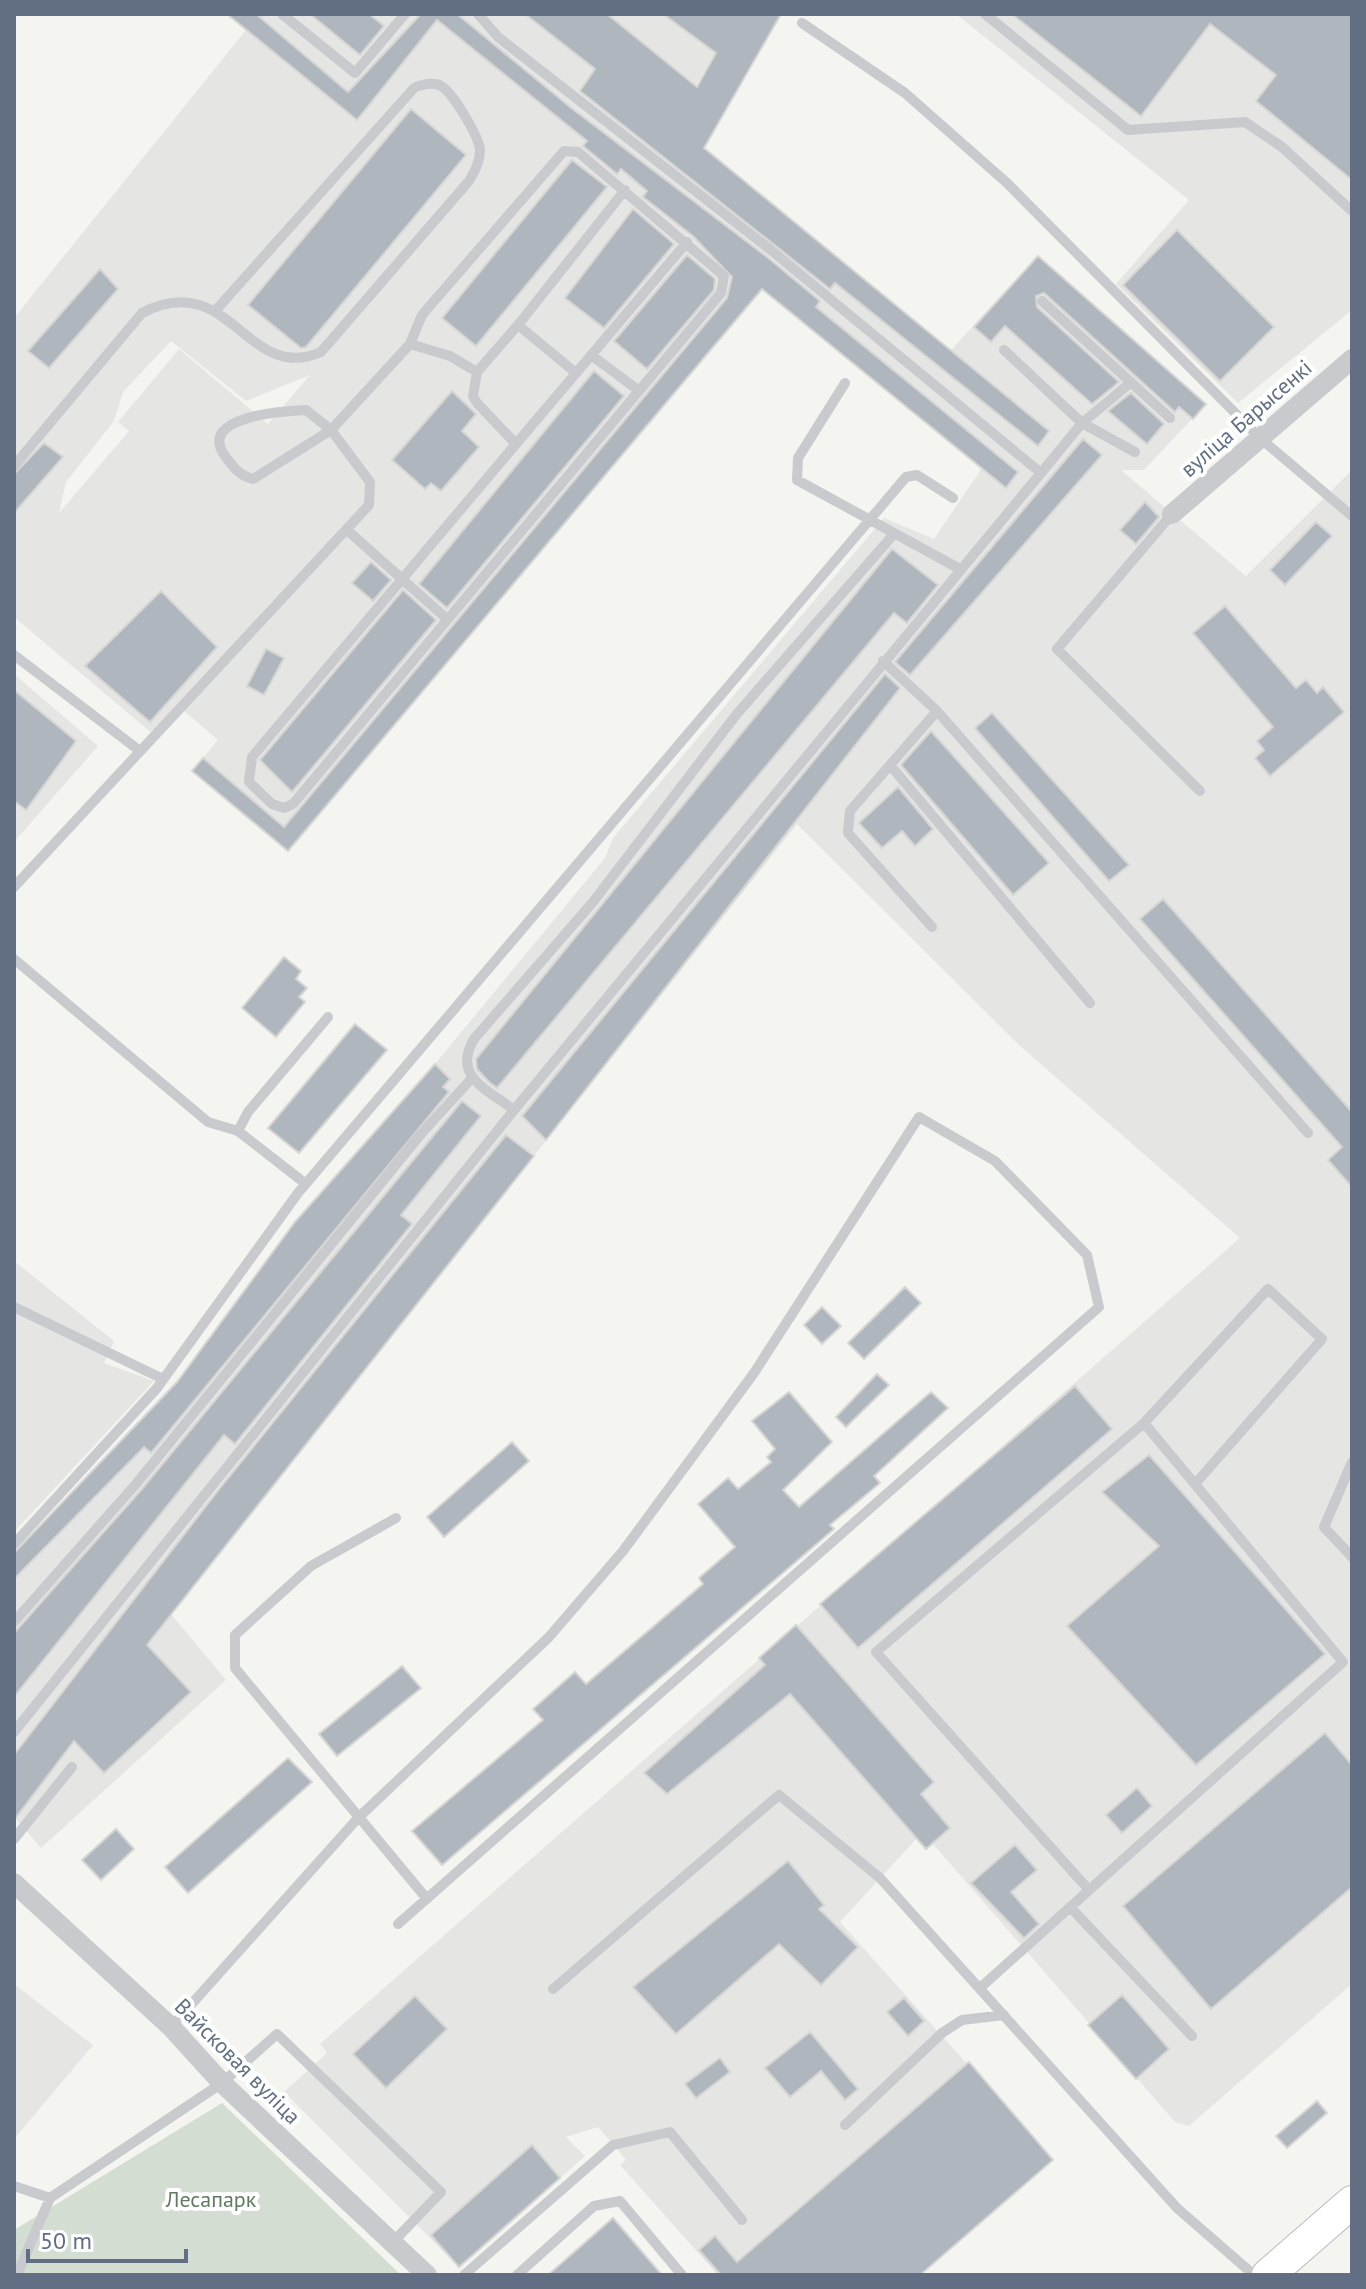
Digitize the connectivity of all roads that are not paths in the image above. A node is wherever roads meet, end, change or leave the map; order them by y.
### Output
1 (282, 14) edge
2 (405, 14) edge
3 (478, 14) edge
4 (985, 14) edge
5 (802, 23) dead end
6 (625, 190) junction
7 (1352, 211) edge
8 (687, 242) junction
9 (1042, 301) dead end
10 (216, 310) junction
11 (518, 325) junction
12 (410, 344) junction
13 (1004, 350) dead end
14 (591, 355) junction
15 (1352, 359) edge
16 (477, 372) junction
17 (576, 373) junction
18 (845, 383) dead end
19 (1129, 384) junction
20 (638, 390) junction
21 (1170, 418) dead end
22 (1082, 423) junction
23 (331, 430) junction
24 (1260, 438) junction
25 (516, 444) junction
26 (1135, 452) dead end
27 (14, 466) edge
28 (1041, 473) junction
29 (953, 498) dead end
30 (1172, 514) joint
31 (1352, 516) edge
32 (870, 520) junction
33 (347, 530) junction
34 (894, 534) junction
35 (960, 569) junction
36 (403, 581) junction
37 (447, 619) junction
38 (14, 655) edge
39 (883, 661) junction
40 (937, 711) junction
41 (140, 751) junction
42 (890, 765) junction
43 (1200, 791) dead end
44 (14, 887) edge
45 (932, 927) dead end
46 (14, 959) edge
47 (1090, 1003) dead end
48 (328, 1017) dead end
49 (472, 1078) junction
50 (514, 1110) junction
51 (238, 1131) junction
52 (1308, 1133) dead end
53 (306, 1184) junction
54 (14, 1307) edge
55 (163, 1379) junction
56 (1144, 1423) junction
57 (1352, 1462) edge
58 (1195, 1484) junction
59 (396, 1518) dead end
60 (14, 1544) edge
61 (1352, 1557) edge
62 (14, 1622) edge
63 (14, 1732) edge
64 (72, 1767) dead end
65 (358, 1818) junction
66 (14, 1839) edge
67 (14, 1883) edge
68 (1089, 1890) junction
69 (427, 1899) junction
70 (1070, 1907) junction
71 (398, 1924) dead end
72 (980, 1988) junction
73 (553, 1989) dead end
74 (1004, 2015) junction
75 (171, 2027) junction
76 (1192, 2036) dead end
77 (222, 2083) junction
78 (845, 2125) dead end
79 (14, 2186) edge
80 (50, 2198) junction
81 (1352, 2202) edge
82 (742, 2220) dead end
83 (393, 2242) junction
84 (17, 2275) edge
85 (427, 2275) edge
86 (464, 2275) edge
87 (517, 2275) edge
88 (682, 2275) edge
89 (1254, 2275) edge
90 (1268, 2275) edge

1 - 2 lane
3 - 28 lane
4 - 7 lane
5 - 24 lane
6 - 8 lane
6 - 11 lane
6 - 12 lane
8 - 14 lane
8 - 20 lane
9 - 19 lane
10 - 10 lane
10 - 27 lane
11 - 16 lane
11 - 17 lane
12 - 16 lane
12 - 23 lane
13 - 22 lane
14 - 17 lane
14 - 20 lane
15 - 24 street, вуліца Барысенкі
16 - 25 lane
17 - 25 lane
18 - 32 lane
19 - 21 lane
19 - 22 lane
20 - 37 lane
22 - 26 lane
22 - 28 lane
23 - 23 lane
23 - 33 lane
24 - 30 street, вуліца Барысенкі
24 - 31 lane
25 - 36 lane
28 - 35 lane
29 - 32 lane
30 - 43 lane
32 - 34 lane
32 - 53 lane
33 - 36 lane
33 - 41 lane
34 - 35 lane
34 - 49 lane
35 - 39 lane
36 - 37 lane
36 - 37 lane
38 - 41 lane
39 - 40 lane
39 - 50 lane
40 - 42 lane
40 - 52 lane
41 - 44 lane
42 - 45 lane
42 - 47 lane
46 - 51 lane
48 - 51 lane
49 - 50 lane
49 - 62 lane
50 - 63 lane
51 - 53 lane
53 - 55 lane
54 - 55 lane
55 - 60 lane
56 - 58 lane
56 - 58 lane
56 - 68 lane
57 - 61 lane
58 - 68 lane
59 - 65 lane
64 - 66 lane
65 - 69 lane
65 - 69 lane
65 - 75 lane
67 - 75 street, Вайсковая вуліца
68 - 70 lane
69 - 71 lane
70 - 72 lane
70 - 76 lane
72 - 73 lane
72 - 74 lane
74 - 78 lane
74 - 89 lane
75 - 77 street, Вайсковая вуліца
77 - 80 lane
77 - 83 street, Вайсковая вуліца
77 - 83 lane
79 - 80 lane
80 - 84 lane
81 - 90 main road
82 - 86 lane
83 - 85 street, Вайсковая вуліца
87 - 88 lane

